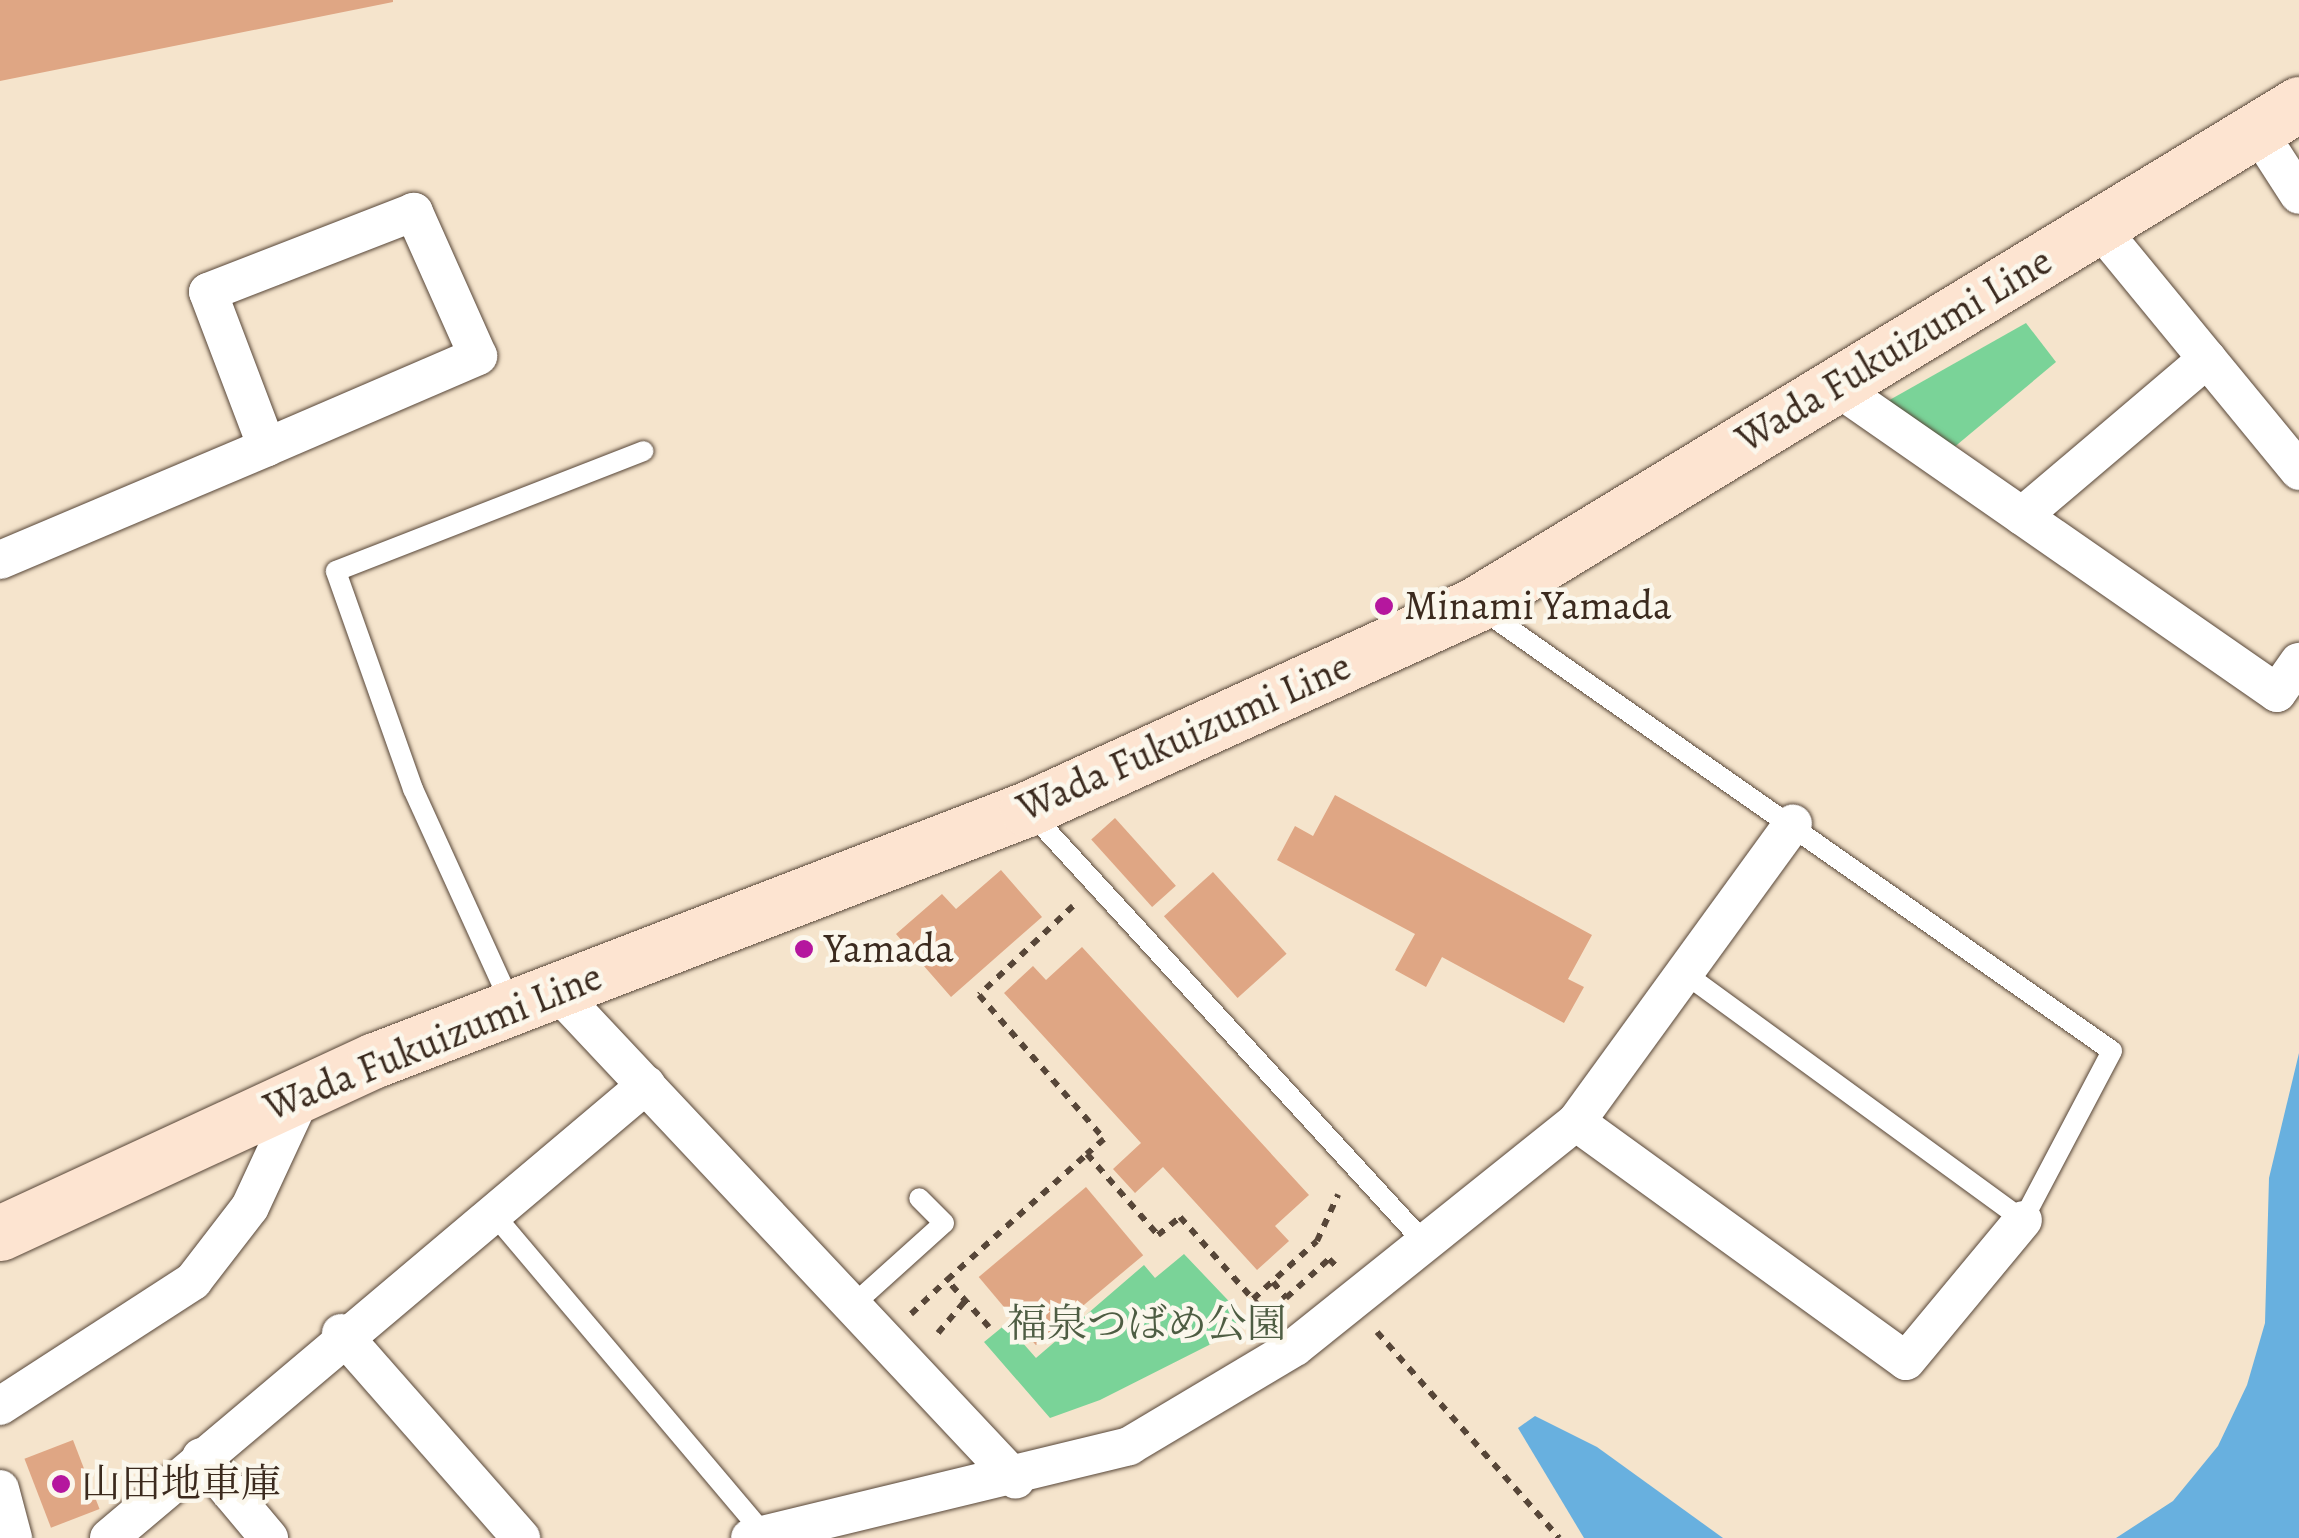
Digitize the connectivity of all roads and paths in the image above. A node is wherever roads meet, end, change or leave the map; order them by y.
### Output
1 (2278, 117) edge
2 (2299, 195) edge
3 (2098, 226) junction
4 (2207, 359) junction
5 (1835, 386) junction
6 (267, 447) junction
7 (643, 450) dead end
8 (2299, 470) edge
9 (2022, 516) junction
10 (0, 560) edge
11 (1476, 604) junction
12 (2299, 662) edge
13 (1027, 809) junction
14 (1793, 823) junction
15 (1094, 886) junction
16 (1689, 976) junction
17 (533, 998) junction
18 (646, 1085) junction
19 (303, 1093) junction
20 (1576, 1122) junction
21 (1087, 1154) junction
22 (1360, 1173) junction
23 (919, 1198) dead end
24 (492, 1211) junction
25 (2022, 1220) junction
26 (0, 1233) edge
27 (1423, 1240) junction
28 (948, 1280) junction
29 (1350, 1301) junction
30 (853, 1306) junction
31 (908, 1316) dead end
32 (990, 1327) dead end
33 (341, 1334) junction
34 (0, 1406) edge
35 (202, 1457) junction
36 (1016, 1480) junction
37 (0, 1489) edge
38 (757, 1536) edge
39 (13, 1538) edge
40 (109, 1538) edge
41 (268, 1538) edge
42 (521, 1538) edge
43 (1559, 1538) edge

1 - 2 street
1 - 3 main road, Wada Fukuizumi Line
3 - 4 street
3 - 5 main road, Wada Fukuizumi Line
4 - 8 street
4 - 9 street
5 - 9 street
5 - 11 main road, Wada Fukuizumi Line
6 - 6 street
6 - 10 street
7 - 17 lane
9 - 12 street
11 - 13 main road, Wada Fukuizumi Line
11 - 14 lane
13 - 15 lane
13 - 17 main road, Wada Fukuizumi Line
14 - 16 street
14 - 25 lane
15 - 21 path
15 - 22 lane
16 - 20 street
16 - 25 lane
17 - 18 street
17 - 19 main road, Wada Fukuizumi Line
18 - 24 street
18 - 30 street
19 - 26 main road, Wada Fukuizumi Line
19 - 34 street
20 - 25 street
20 - 27 street
21 - 22 path
21 - 28 path
22 - 27 lane
23 - 30 lane
24 - 33 street
24 - 38 lane
27 - 29 street
28 - 31 path
28 - 32 path
29 - 36 street
29 - 43 path
30 - 36 street
33 - 35 street
33 - 42 street
35 - 40 street
35 - 41 street
36 - 38 street
37 - 39 street

